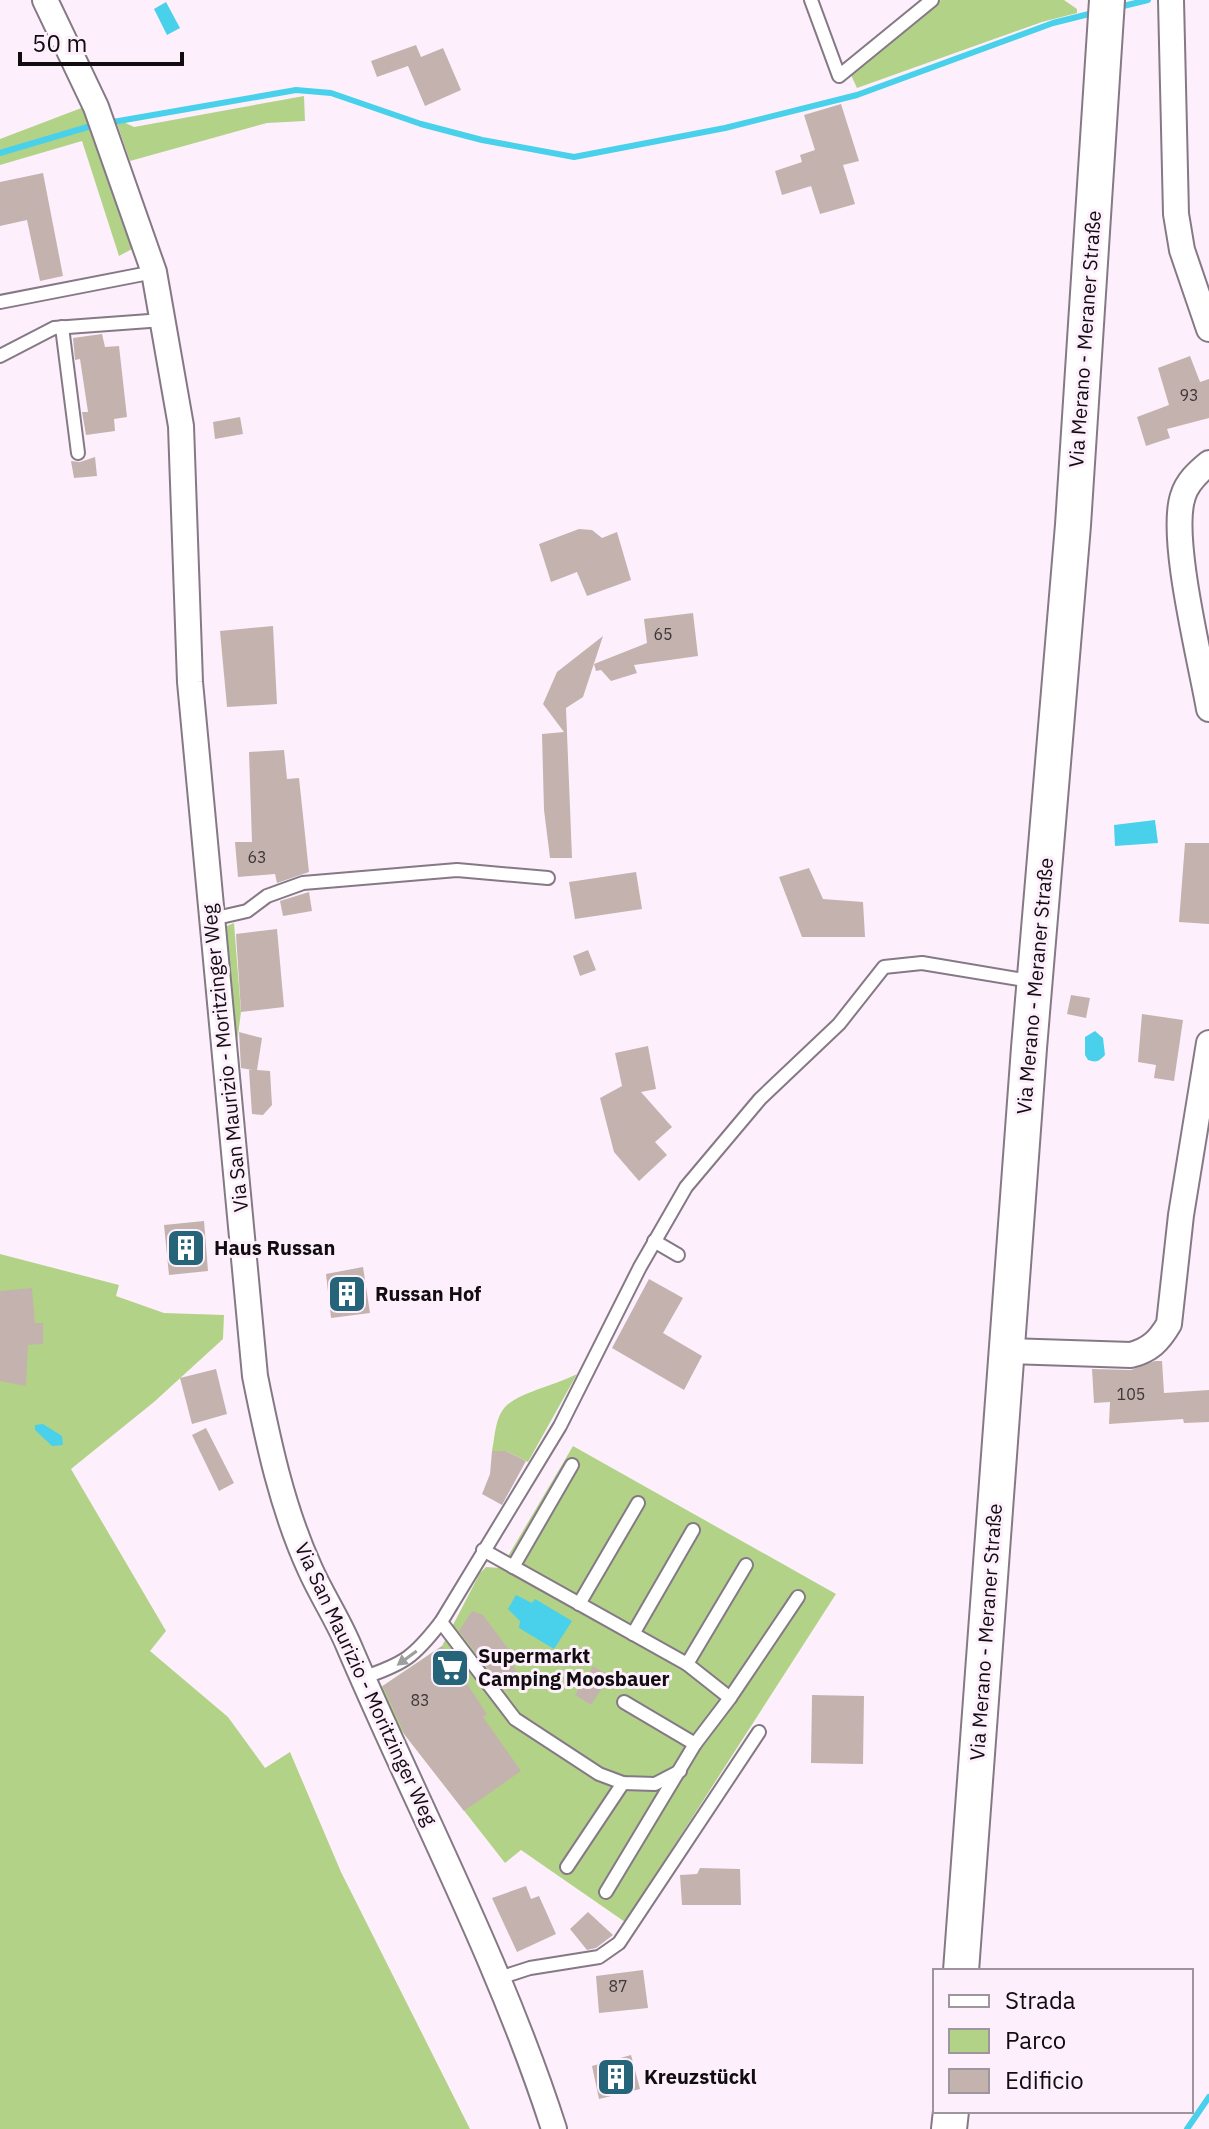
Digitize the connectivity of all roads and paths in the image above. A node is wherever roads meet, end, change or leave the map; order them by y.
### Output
1 (45, 0) edge
2 (811, 0) edge
3 (932, 0) edge
4 (1171, 2) edge
5 (1107, 9) edge
6 (154, 272) junction
7 (0, 302) edge
8 (163, 320) junction
9 (62, 327) junction
10 (1209, 329) edge
11 (0, 356) edge
12 (78, 453) dead end
13 (1209, 463) edge
14 (1209, 709) edge
15 (548, 878) dead end
16 (212, 919) junction
17 (1027, 980) junction
18 (1209, 1043) edge
19 (654, 1241) junction
20 (678, 1255) dead end
21 (1007, 1351) junction
22 (572, 1465) dead end
23 (638, 1503) dead end
24 (693, 1530) dead end
25 (483, 1550) junction
26 (746, 1565) dead end
27 (513, 1567) junction
28 (798, 1597) dead end
29 (579, 1604) junction
30 (441, 1622) junction
31 (633, 1634) junction
32 (687, 1664) junction
33 (362, 1678) junction
34 (730, 1698) junction
35 (624, 1702) dead end
36 (759, 1732) dead end
37 (695, 1744) junction
38 (681, 1770) junction
39 (623, 1783) junction
40 (567, 1867) dead end
41 (606, 1892) dead end
42 (961, 1969) edge
43 (499, 1978) junction
44 (554, 2129) edge

1 - 6 street, Via San Maurizio - Moritzinger Weg
2 - 3 lane
4 - 10 street
5 - 17 main road, Via Merano - Meraner Straße
6 - 7 lane
6 - 8 street, Via San Maurizio - Moritzinger Weg
8 - 9 lane
8 - 16 street, Via San Maurizio - Moritzinger Weg
9 - 11 lane
9 - 12 lane
13 - 14 street
15 - 16 lane
16 - 33 street, Via San Maurizio - Moritzinger Weg
17 - 19 lane
17 - 21 main road, Via Merano - Meraner Straße
18 - 21 street
19 - 20 lane
19 - 25 lane
21 - 42 main road, Via Merano - Meraner Straße
22 - 27 lane
23 - 29 lane
24 - 31 lane
25 - 27 lane
25 - 30 lane
26 - 32 lane
27 - 29 lane
28 - 34 lane
29 - 31 lane
30 -> 33 lane
30 - 39 lane
31 - 32 lane
32 - 34 lane
33 - 43 street, Via San Maurizio - Moritzinger Weg
34 - 37 lane
35 - 37 lane
36 - 43 lane
37 - 38 lane
38 - 39 lane
38 - 41 lane
39 - 40 lane
43 - 44 street, Via San Maurizio - Moritzinger Weg

